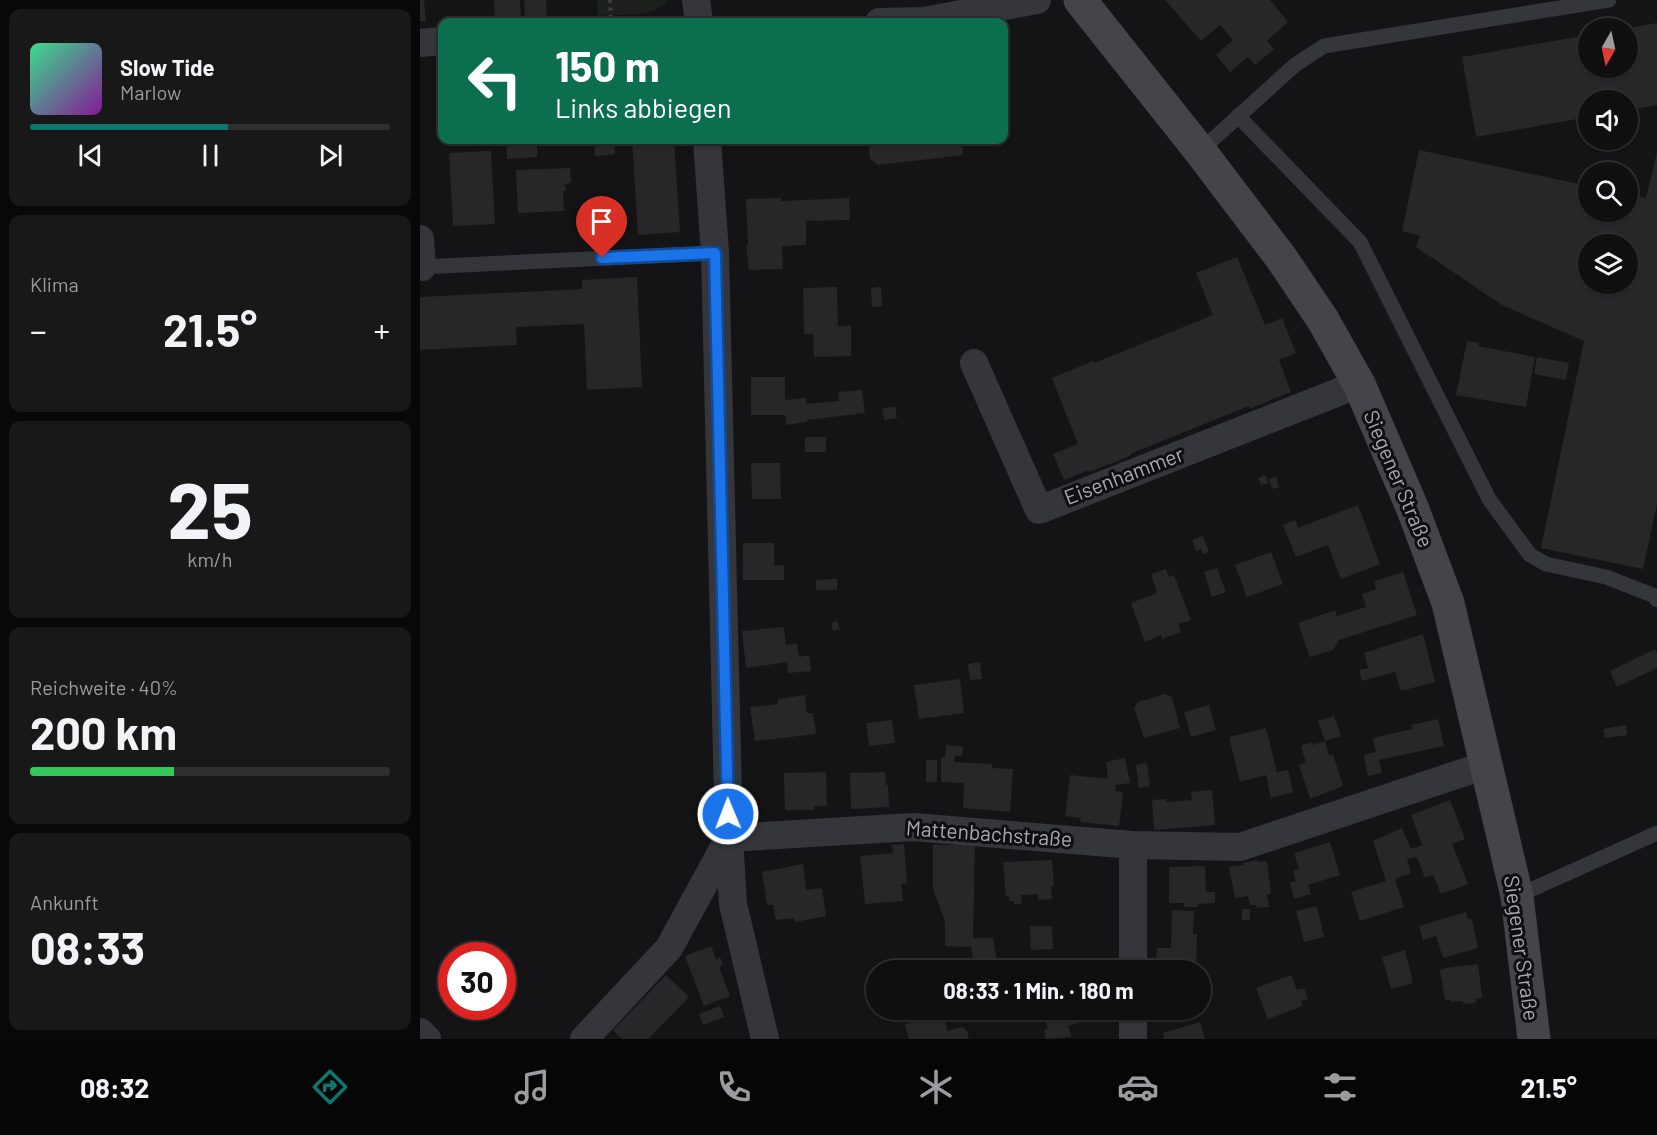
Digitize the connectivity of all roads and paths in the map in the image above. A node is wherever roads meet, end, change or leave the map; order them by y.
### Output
1 (610, 0) edge
2 (696, 0) edge
3 (1037, 0) edge
4 (1080, 0) edge
5 (1609, 0) edge
6 (611, 18) edge
7 (698, 18) edge
8 (940, 18) edge
9 (438, 41) edge
10 (420, 43) edge
11 (1238, 116) junction
12 (707, 144) edge
13 (1200, 151) junction
14 (420, 239) edge
15 (715, 253) junction
16 (421, 267) edge
17 (974, 363) dead end
18 (1359, 384) junction
19 (1657, 600) edge
20 (1486, 765) junction
21 (1657, 833) edge
22 (729, 837) junction
23 (1133, 845) junction
24 (1517, 896) junction
25 (1133, 960) edge
26 (1133, 1020) edge
27 (420, 1032) edge
28 (427, 1039) edge
29 (584, 1039) edge
30 (765, 1039) edge
31 (1133, 1039) edge
32 (1534, 1039) edge

1 - 6 path
2 - 7 street
3 - 8 street
4 - 13 main road, Siegener Straße
5 - 11 lane
9 - 10 street
11 - 13 lane
11 - 19 lane
12 - 15 street
13 - 18 main road, Siegener Straße
14 - 16 street
15 - 16 lane
15 - 22 street
17 - 18 street, Eisenhammer
18 - 20 main road, Siegener Straße
20 - 23 street, Mattenbachstraße
20 - 24 main road, Siegener Straße
21 - 24 lane
22 - 23 street, Mattenbachstraße
22 - 29 street
22 - 30 street
23 - 25 street
24 - 32 main road, Siegener Straße
26 - 31 street
27 - 28 street

